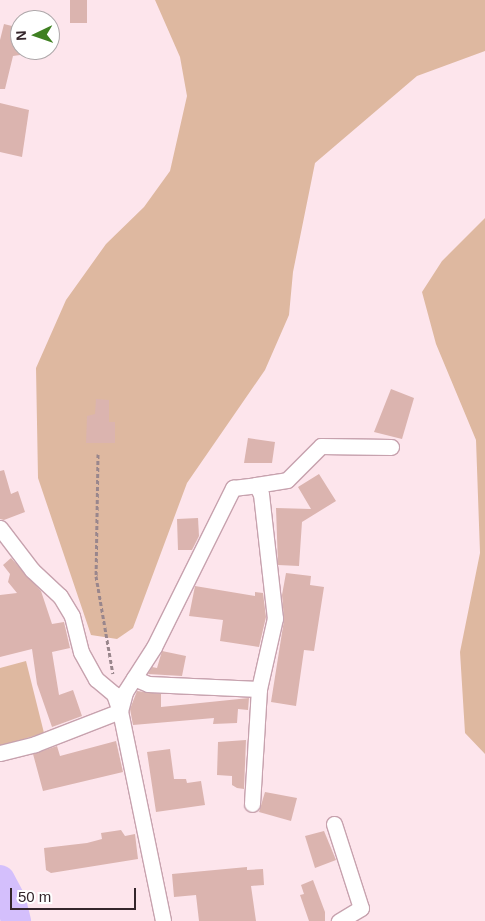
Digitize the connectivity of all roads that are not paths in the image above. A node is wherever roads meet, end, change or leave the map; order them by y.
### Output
1 (390, 447) dead end
2 (256, 485) junction
3 (0, 528) edge
4 (134, 678) junction
5 (259, 689) junction
6 (120, 711) junction
7 (0, 753) edge
8 (252, 804) dead end
9 (334, 824) dead end
10 (162, 921) edge
11 (339, 921) edge

1 - 2 street
2 - 4 street
2 - 5 street
3 - 6 street
4 - 5 street
4 - 6 street
5 - 8 street
6 - 7 street
6 - 10 street
9 - 11 street

